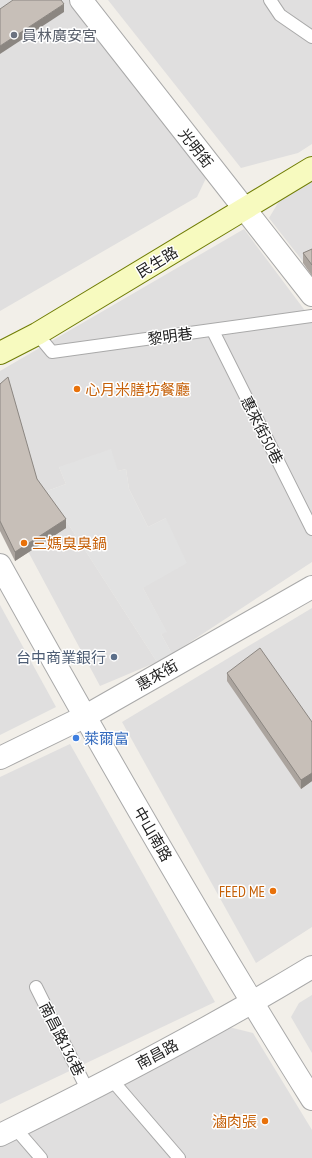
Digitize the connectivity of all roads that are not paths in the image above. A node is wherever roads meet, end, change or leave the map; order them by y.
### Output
1 (81, 0) edge
2 (270, 0) edge
3 (312, 37) edge
4 (312, 168) edge
5 (245, 210) junction
6 (312, 295) edge
7 (312, 316) edge
8 (213, 331) junction
9 (37, 334) junction
10 (0, 354) edge
11 (312, 529) edge
12 (0, 565) edge
13 (312, 587) edge
14 (84, 717) junction
15 (0, 758) edge
16 (312, 967) edge
17 (36, 987) dead end
18 (252, 1003) junction
19 (111, 1079) junction
20 (88, 1091) junction
21 (312, 1099) edge
22 (8, 1131) edge
23 (41, 1158) edge
24 (179, 1158) edge

1 - 5 street, 光明街
2 - 3 lane
4 - 5 street, 民生路
5 - 6 street, 光明街
5 - 9 street, 民生路
7 - 8 lane, 黎明巷
8 - 9 lane, 黎明巷
8 - 11 lane, 惠來街50巷
9 - 10 street, 民生路
12 - 14 street, 中山南路
13 - 14 street, 惠來街
14 - 15 street, 惠來街
14 - 18 street, 中山南路
16 - 18 street, 南昌路
17 - 20 lane, 南昌路136巷
18 - 19 street, 南昌路
18 - 21 street, 中山南路
19 - 20 street, 南昌路
19 - 24 lane
20 - 22 street, 南昌路
22 - 23 lane

